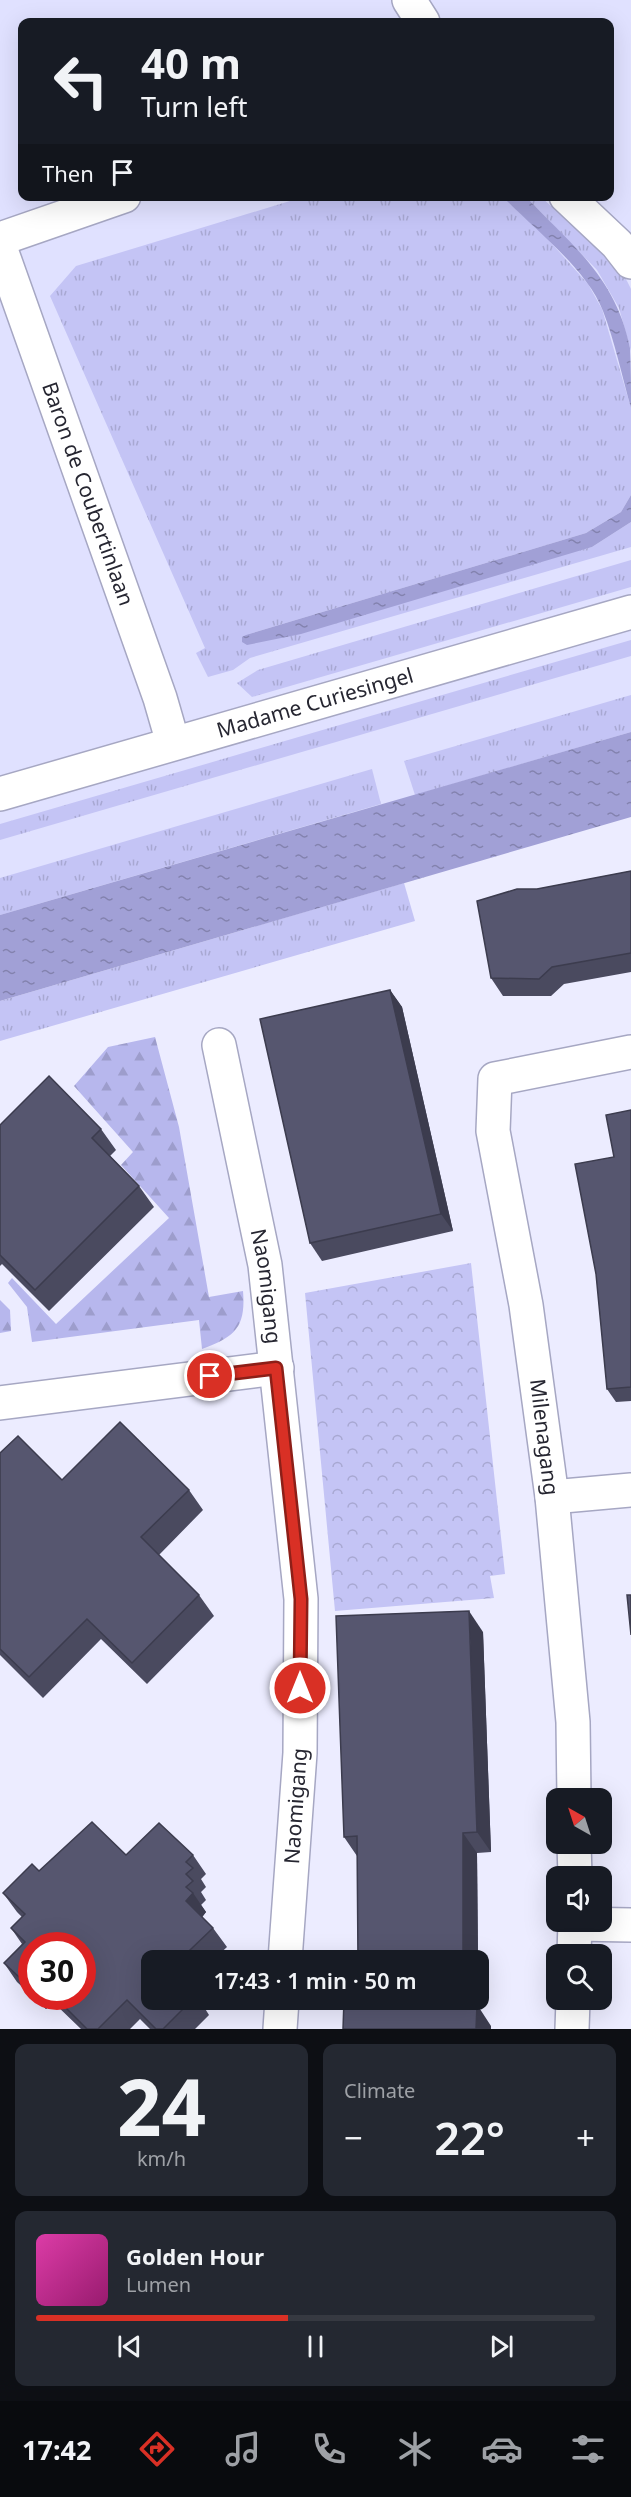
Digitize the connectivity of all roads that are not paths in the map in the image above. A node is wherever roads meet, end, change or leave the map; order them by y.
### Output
1 (409, 0) edge
2 (420, 18) edge
3 (110, 201) edge
4 (571, 201) edge
5 (0, 239) edge
6 (0, 247) edge
7 (631, 262) edge
8 (631, 612) edge
9 (173, 742) junction
10 (0, 794) edge
11 (219, 1045) dead end
12 (631, 1052) edge
13 (276, 1368) junction
14 (0, 1403) edge
15 (631, 1491) edge
16 (552, 1497) junction
17 (574, 1788) edge
18 (631, 1925) edge
19 (575, 1934) edge
20 (286, 1950) edge
21 (281, 2010) edge
22 (573, 2010) edge
23 (280, 2029) edge
24 (572, 2029) edge

1 - 2 street
3 - 5 street
4 - 7 street
6 - 9 street, Baron de Coubertinlaan
8 - 9 street, Madame Curiesingel
9 - 10 street, Madame Curiesingel
11 - 13 street, Naomigang
12 - 16 street, Milenagang
13 - 14 street
13 - 20 street, Naomigang
15 - 16 street
16 - 17 street, Milenagang
18 - 19 street
21 - 23 street
22 - 24 street

